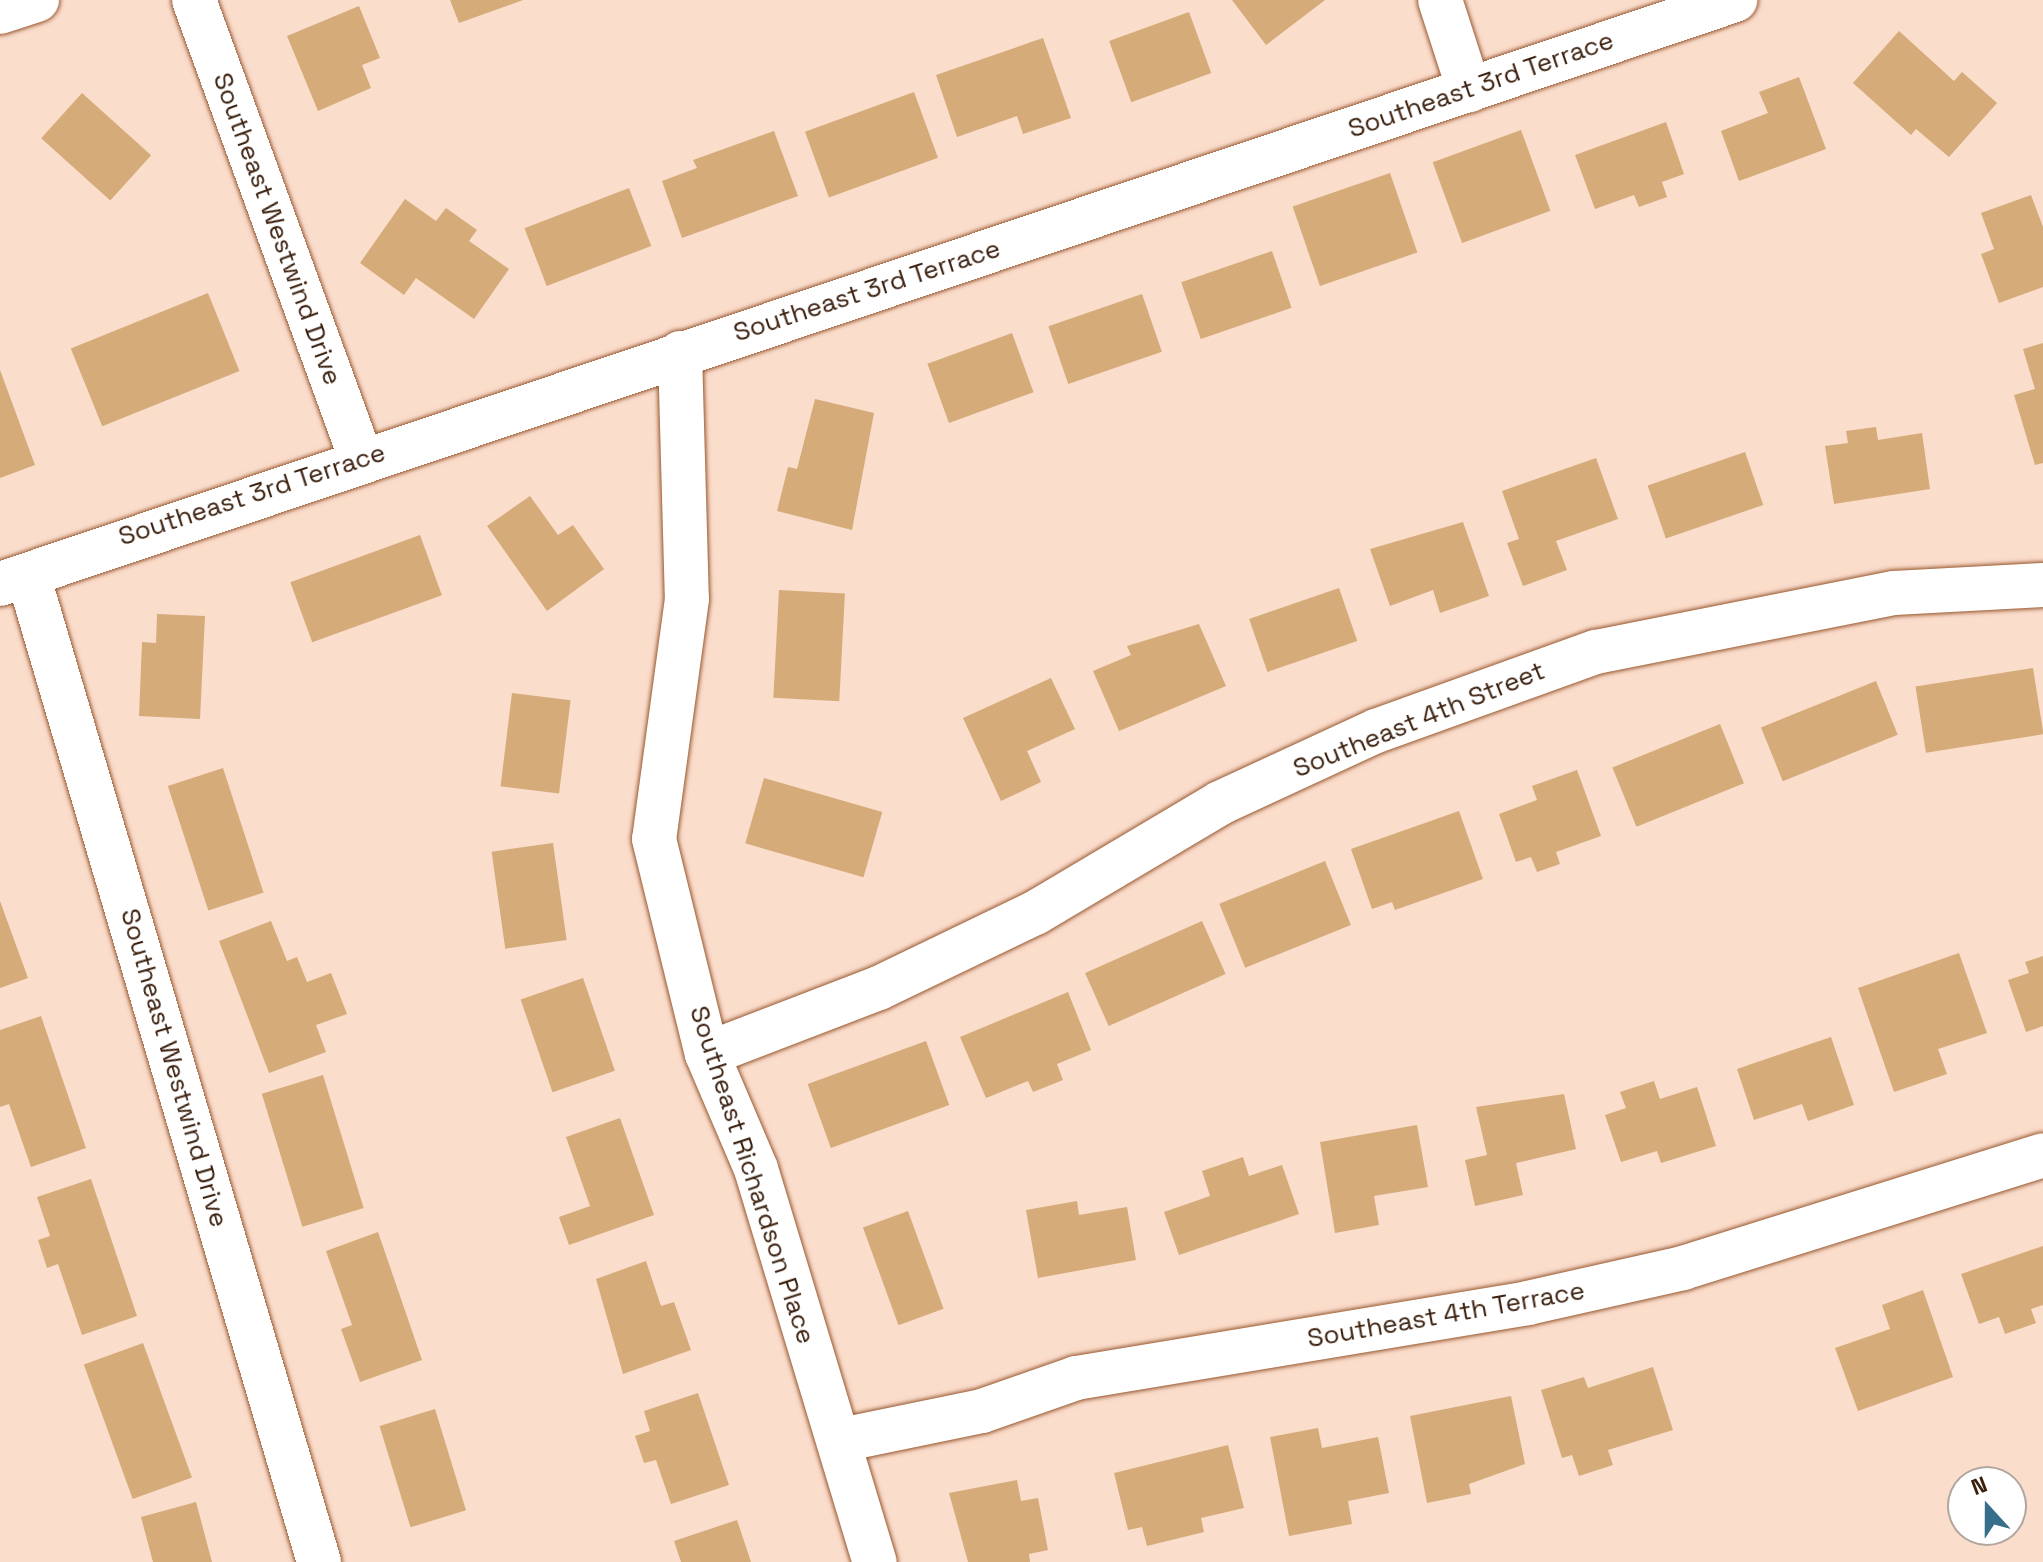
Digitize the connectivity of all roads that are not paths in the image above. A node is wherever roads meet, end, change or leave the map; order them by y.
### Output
1 (37, 0) edge
2 (194, 0) edge
3 (1440, 0) edge
4 (1735, 0) edge
5 (0, 12) edge
6 (1469, 90) junction
7 (680, 353) junction
8 (361, 459) junction
9 (14, 580) edge
10 (2043, 585) edge
11 (707, 1054) junction
12 (2043, 1155) edge
13 (841, 1440) junction
14 (319, 1562) edge
15 (875, 1562) edge

1 - 5 street
2 - 8 street, Southeast Westwind Drive
3 - 6 street
4 - 6 street, Southeast 3rd Terrace
6 - 7 street, Southeast 3rd Terrace
7 - 8 street, Southeast 3rd Terrace
7 - 11 street, Southeast Richardson Place
8 - 9 street, Southeast 3rd Terrace
9 - 14 street, Southeast Westwind Drive
10 - 11 street, Southeast 4th Street
11 - 13 street, Southeast Richardson Place
12 - 13 street, Southeast 4th Terrace
13 - 15 street, Southeast Richardson Place

